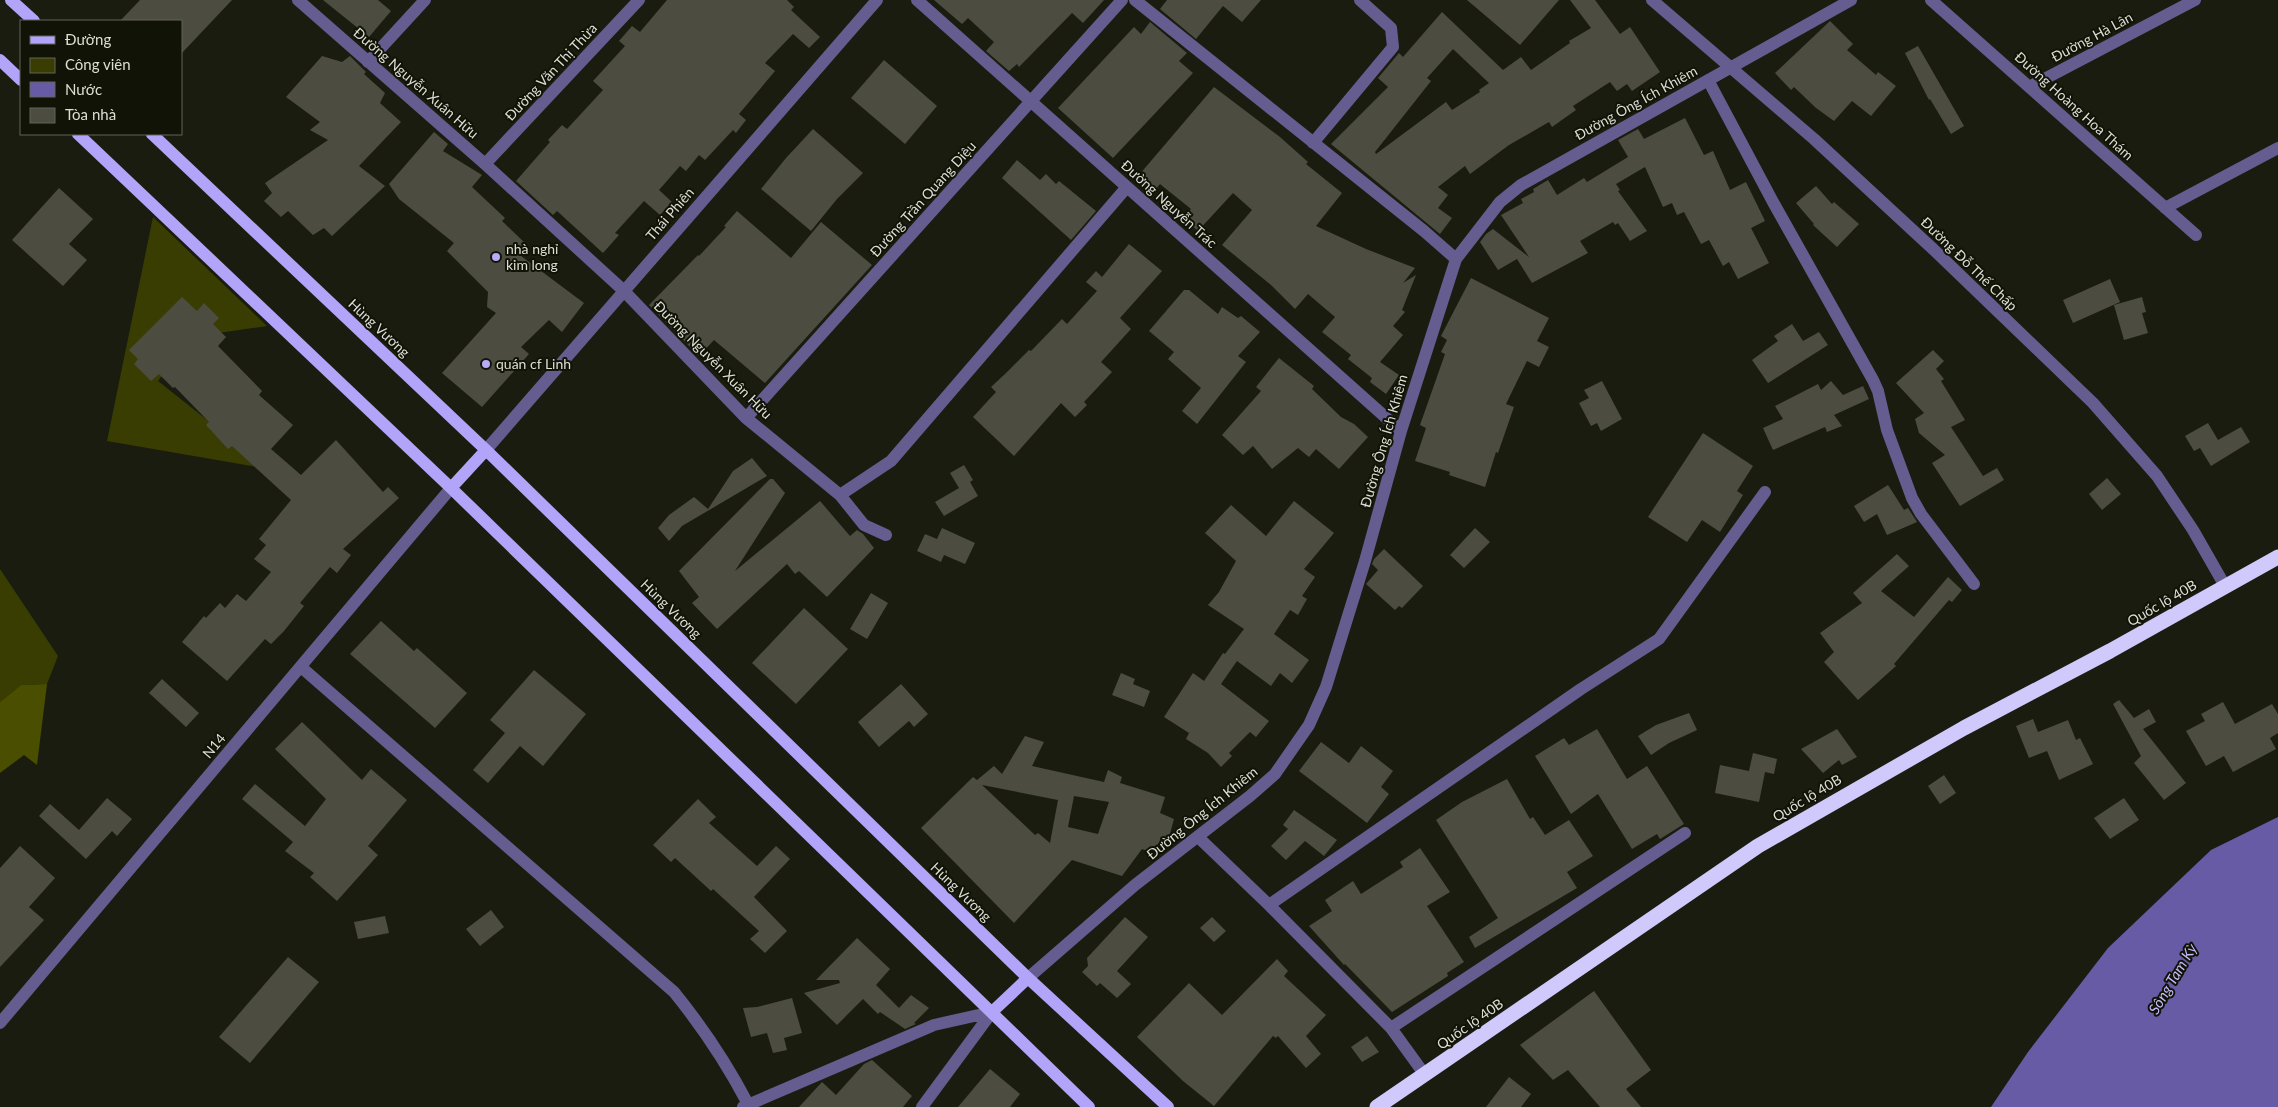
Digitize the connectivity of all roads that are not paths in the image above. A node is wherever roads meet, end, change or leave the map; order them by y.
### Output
1 (11, 0) edge
2 (298, 0) edge
3 (425, 0) edge
4 (639, 0) edge
5 (877, 0) edge
6 (917, 0) edge
7 (1122, 0) edge
8 (1135, 0) edge
9 (1360, 0) edge
10 (1652, 0) edge
11 (1851, 0) edge
12 (1931, 0) edge
13 (2195, 0) edge
14 (33, 20) edge
15 (0, 60) edge
16 (368, 62) junction
17 (1732, 67) junction
18 (20, 79) edge
19 (1708, 80) junction
20 (2029, 87) junction
21 (1031, 101) junction
22 (79, 135) edge
23 (153, 135) edge
24 (1313, 142) junction
25 (2278, 148) edge
26 (485, 164) junction
27 (1127, 187) junction
28 (2165, 208) junction
29 (2196, 235) dead end
30 (1456, 259) junction
31 (623, 290) junction
32 (746, 418) junction
33 (1401, 431) junction
34 (486, 450) junction
35 (452, 488) junction
36 (1766, 492) dead end
37 (840, 495) junction
38 (886, 536) dead end
39 (2278, 557) edge
40 (1974, 584) dead end
41 (2225, 586) junction
42 (301, 667) junction
43 (1685, 833) dead end
44 (1198, 837) junction
45 (1269, 905) junction
46 (1028, 978) junction
47 (992, 1012) junction
48 (0, 1023) edge
49 (1391, 1028) junction
50 (1425, 1075) junction
51 (745, 1106) edge
52 (922, 1107) edge
53 (1089, 1107) edge
54 (1168, 1107) edge
55 (1378, 1107) edge

1 - 14 main road
2 - 16 street, Đường Nguyễn Xuân Hữu
3 - 16 street
4 - 26 street, Đường Văn Thị Thừa
5 - 31 street, Thái Phiên
6 - 21 street, Đường Nguyễn Trác
7 - 21 street, Đường Trần Quang Diệu
8 - 24 street
9 - 24 street
10 - 17 street, Đường Đỗ Thế Chấp
11 - 17 street, Đường Ông Ích Khiêm
12 - 20 street, Đường Hoàng Hoa Thám
13 - 20 street, Đường Hà Lân
15 - 18 main road
16 - 26 street, Đường Nguyễn Xuân Hữu
17 - 19 street, Đường Ông Ích Khiêm
17 - 41 street, Đường Đỗ Thế Chấp
19 - 30 street, Đường Ông Ích Khiêm
19 - 40 street
20 - 28 street, Đường Hoàng Hoa Thám
21 - 27 street, Đường Nguyễn Trác
21 - 32 street, Đường Trần Quang Diệu
22 - 35 main road
23 - 34 main road, Hùng Vương
24 - 30 street
25 - 28 street
26 - 31 street, Đường Nguyễn Xuân Hữu
27 - 33 street, Đường Nguyễn Trác
27 - 37 street
28 - 29 street, Đường Hoàng Hoa Thám
30 - 33 street, Đường Ông Ích Khiêm
31 - 32 street, Đường Nguyễn Xuân Hữu
31 - 34 street, Thái Phiên
32 - 37 street, Đường Nguyễn Xuân Hữu
33 - 44 street, Đường Ông Ích Khiêm
34 - 35 main road
34 - 46 main road, Hùng Vương
35 - 42 street, N14
35 - 47 main road
36 - 45 street
37 - 38 street, Đường Nguyễn Xuân Hữu
39 - 41 highway, Quốc lộ 40B
41 - 50 highway, Quốc lộ 40B
42 - 48 street, N14
42 - 51 street
43 - 49 street
44 - 45 street
44 - 46 street, Đường Ông Ích Khiêm
45 - 49 street
46 - 47 main road
46 - 54 main road, Hùng Vương
47 - 51 street
47 - 52 street
47 - 53 main road
49 - 50 street
50 - 55 highway, Quốc lộ 40B

